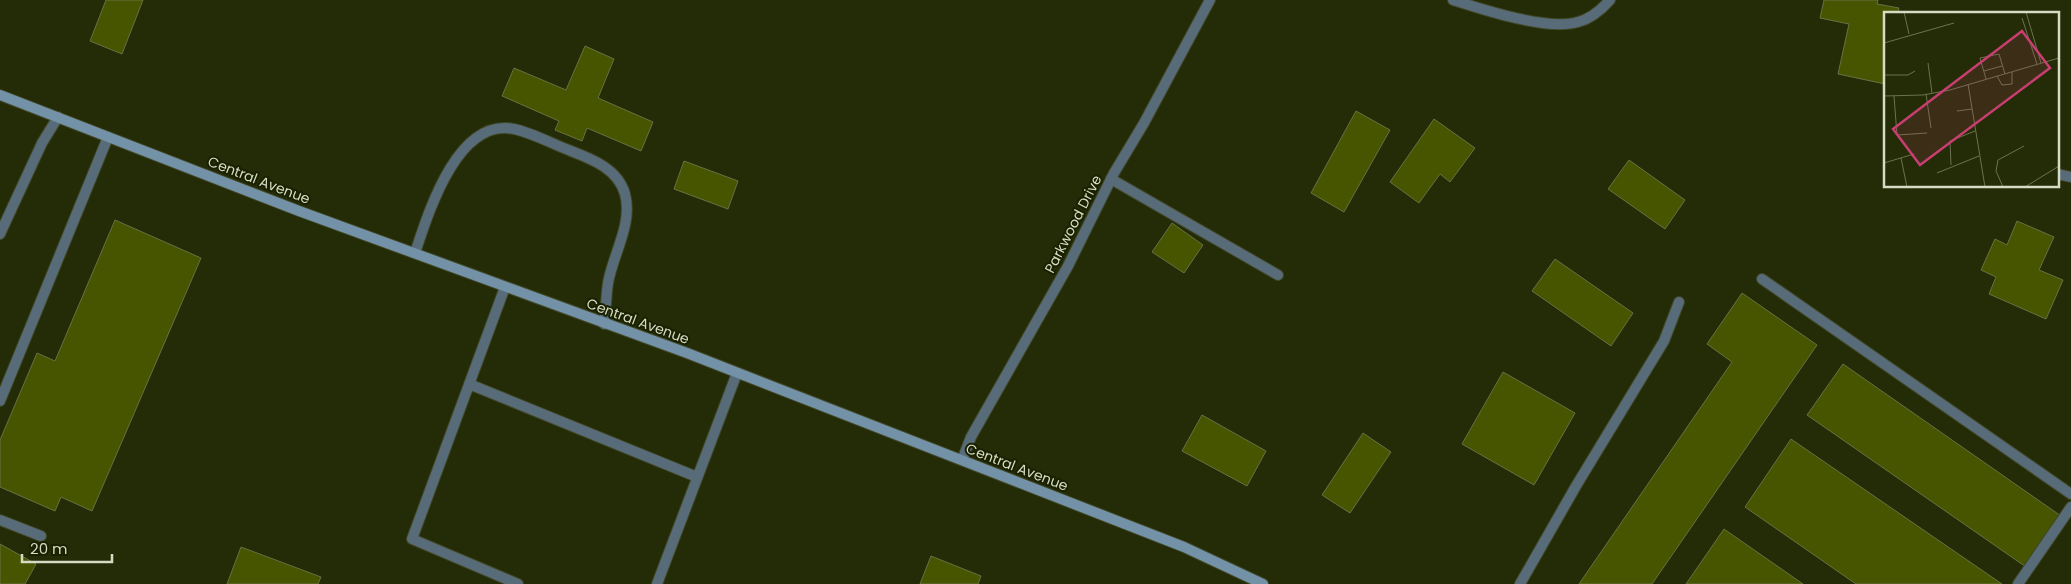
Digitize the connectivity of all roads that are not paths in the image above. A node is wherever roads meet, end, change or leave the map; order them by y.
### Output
1 (1210, 0) edge
2 (1453, 0) edge
3 (1610, 0) edge
4 (0, 96) edge
5 (58, 117) junction
6 (108, 137) junction
7 (2058, 174) edge
8 (2071, 178) edge
9 (1111, 179) junction
10 (0, 234) edge
11 (415, 253) junction
12 (1278, 275) dead end
13 (1762, 279) dead end
14 (505, 287) junction
15 (1679, 302) dead end
16 (604, 324) junction
17 (736, 373) junction
18 (469, 384) junction
19 (0, 401) edge
20 (962, 460) junction
21 (697, 477) junction
22 (2071, 494) edge
23 (2071, 507) edge
24 (0, 520) edge
25 (41, 536) dead end
26 (518, 584) edge
27 (657, 584) edge
28 (1263, 584) edge
29 (1520, 584) edge
30 (2018, 584) edge

1 - 9 street, Parkwood Drive
2 - 3 street
4 - 5 street, Central Avenue
5 - 6 street, Central Avenue
5 - 10 street
6 - 11 street, Central Avenue
6 - 19 street
7 - 8 street
9 - 12 street
9 - 20 street, Parkwood Drive
11 - 14 street, Central Avenue
11 - 16 street
13 - 22 street
14 - 16 street, Central Avenue
14 - 18 street
15 - 29 street
16 - 17 street, Central Avenue
17 - 20 street, Central Avenue
17 - 21 street
18 - 21 street
18 - 26 street
20 - 28 street, Central Avenue
21 - 27 street
23 - 30 street
24 - 25 street

